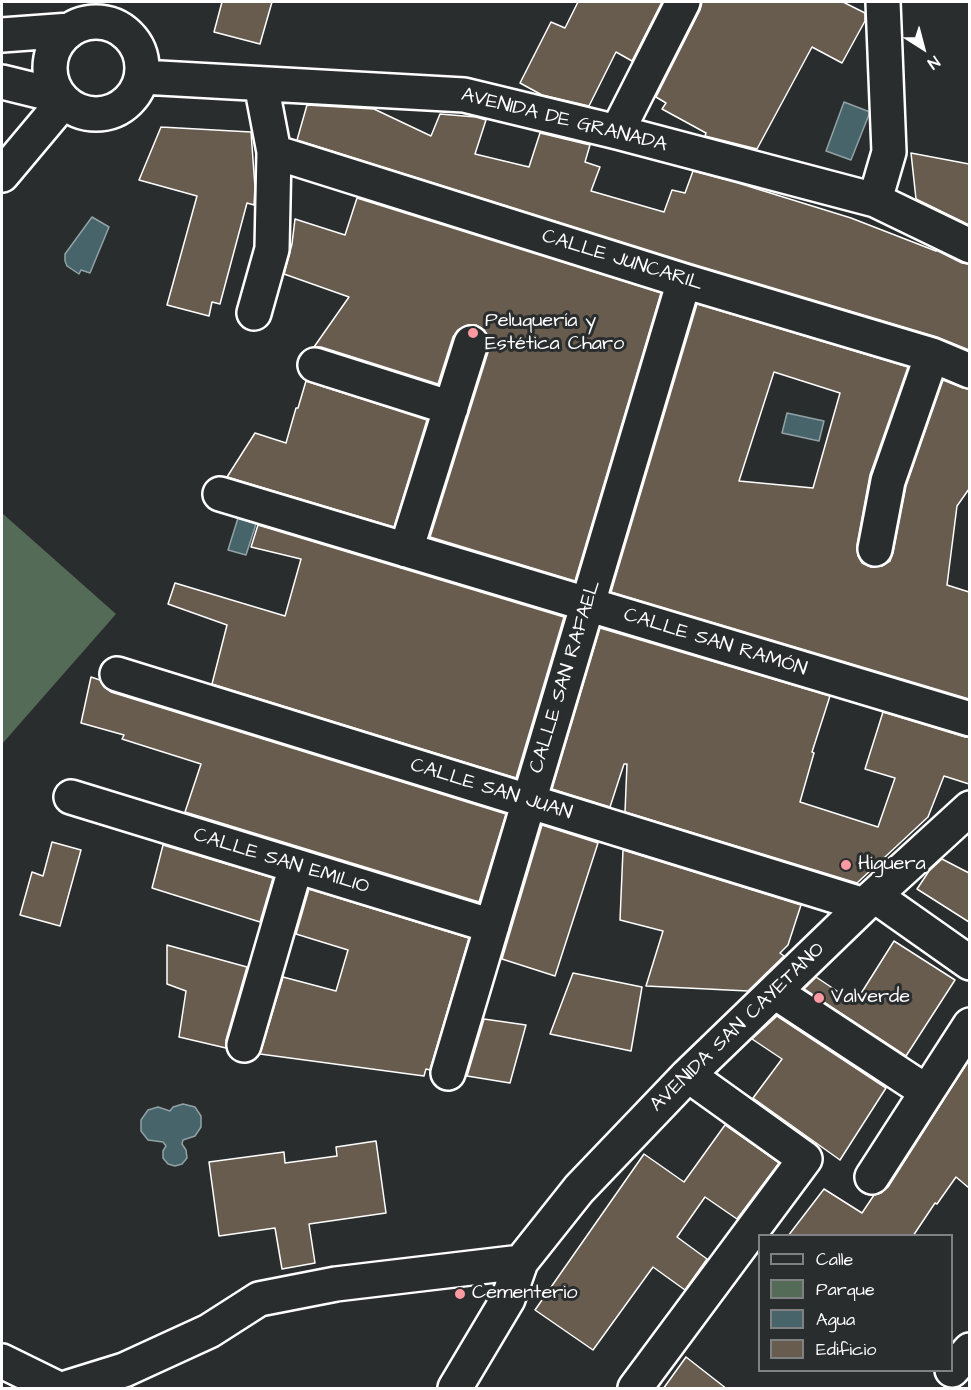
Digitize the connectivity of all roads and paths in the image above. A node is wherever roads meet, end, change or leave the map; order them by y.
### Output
1 (683, 2) edge
2 (883, 2) edge
3 (70, 30) junction
4 (2, 34) edge
5 (142, 77) junction
6 (2, 82) edge
7 (261, 84) junction
8 (62, 98) junction
9 (617, 132) junction
10 (274, 152) junction
11 (2, 176) edge
12 (875, 200) junction
13 (969, 246) edge
14 (684, 280) junction
15 (254, 313) dead end
16 (471, 343) dead end
17 (932, 355) junction
18 (315, 366) dead end
19 (969, 371) edge
20 (451, 408) junction
21 (220, 494) dead end
22 (875, 549) dead end
23 (406, 550) junction
24 (587, 605) junction
25 (117, 675) dead end
26 (969, 719) edge
27 (70, 797) dead end
28 (529, 802) junction
29 (969, 808) edge
30 (296, 866) junction
31 (870, 901) junction
32 (492, 926) junction
33 (969, 963) edge
34 (775, 992) junction
35 (969, 1025) edge
36 (244, 1045) dead end
37 (448, 1073) dead end
38 (688, 1075) junction
39 (927, 1092) junction
40 (872, 1177) dead end
41 (521, 1262) junction
42 (969, 1350) edge
43 (2, 1360) edge
44 (953, 1368) edge
45 (949, 1372) edge
46 (57, 1389) edge
47 (66, 1389) edge
48 (455, 1389) edge
49 (635, 1389) edge
50 (935, 1389) edge

1 - 9 street
2 - 12 street
3 - 4 street
3 - 5 street
3 - 8 street
5 - 7 street, AVENIDA DE GRANADA
5 - 8 street
6 - 8 street
7 - 9 street, AVENIDA DE GRANADA
7 - 10 street
8 - 11 street
9 - 12 street, AVENIDA DE GRANADA
10 - 14 street, CALLE JUNCARIL
10 - 15 street
12 - 13 street, AVENIDA DE GRANADA
14 - 17 street, CALLE JUNCARIL
14 - 24 street, CALLE SAN RAFAEL
16 - 20 street
17 - 19 street, CALLE JUNCARIL
17 - 22 street
18 - 20 street
20 - 23 street
21 - 23 street, CALLE SAN RAMÓN
23 - 24 street, CALLE SAN RAMÓN
24 - 26 street, CALLE SAN RAMÓN
24 - 28 street, CALLE SAN RAFAEL
25 - 28 street, CALLE SAN JUAN
27 - 30 street, CALLE SAN EMILIO
28 - 31 street, CALLE SAN JUAN
28 - 32 street, CALLE SAN RAFAEL
29 - 31 street, AVENIDA SAN CAYETANO
30 - 32 street, CALLE SAN EMILIO
30 - 36 street
31 - 33 street, CALLE SAN JUAN
31 - 34 street, AVENIDA SAN CAYETANO
32 - 37 street, CALLE SAN RAFAEL
34 - 38 street, AVENIDA SAN CAYETANO
34 - 39 street
35 - 39 street
38 - 41 street, AVENIDA SAN CAYETANO
38 - 49 street
39 - 40 street
41 - 47 street
41 - 48 street, AVENIDA SAN CAYETANO
42 - 44 street
43 - 46 street
45 - 50 street

